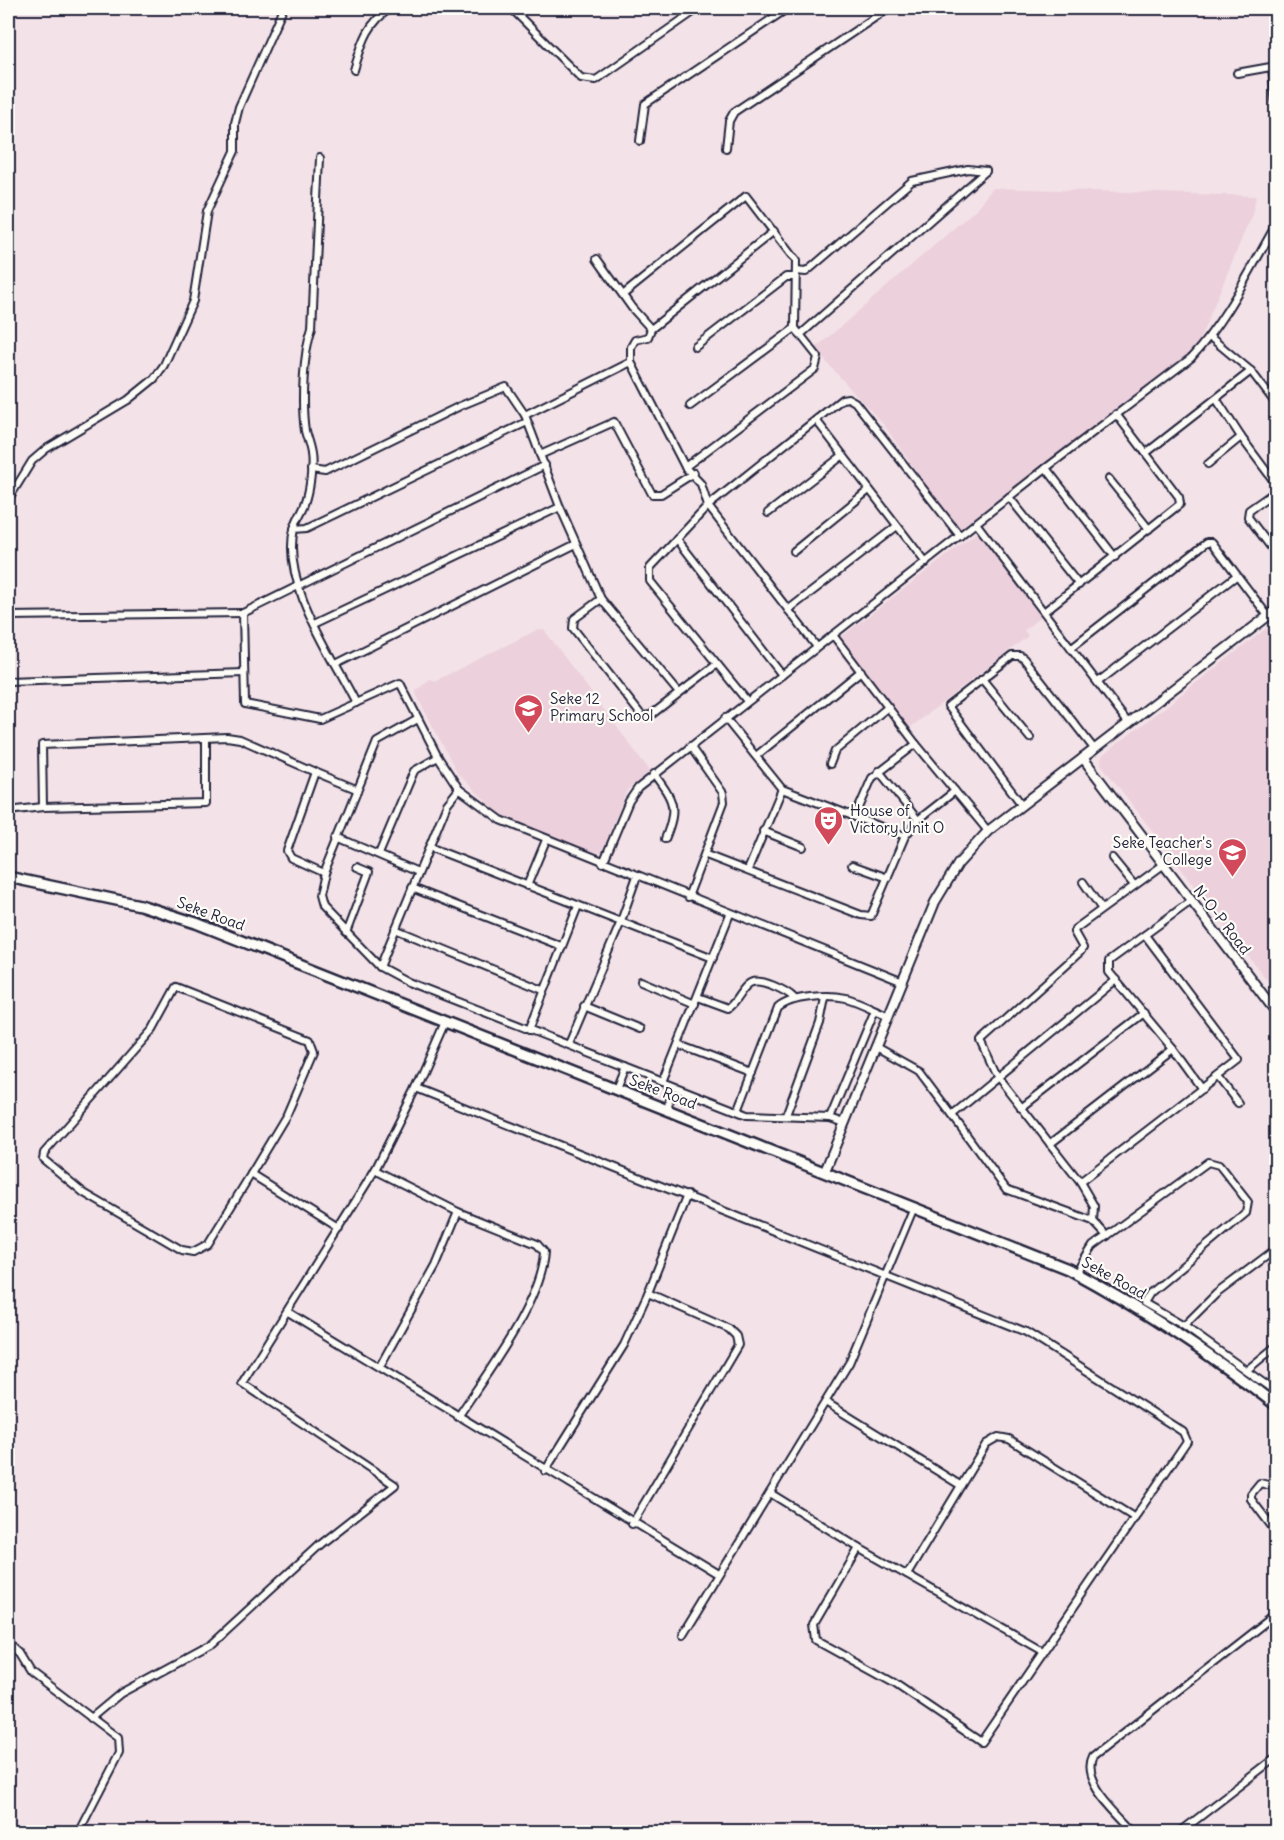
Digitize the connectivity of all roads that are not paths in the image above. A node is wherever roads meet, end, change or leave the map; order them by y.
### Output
1 (283, 8) edge
2 (391, 8) edge
3 (511, 8) edge
4 (699, 8) edge
5 (789, 8) edge
6 (889, 8) edge
7 (1274, 67) edge
8 (354, 70) dead end
9 (1237, 73) dead end
10 (1276, 104) edge
11 (640, 141) dead end
12 (726, 148) dead end
13 (320, 158) dead end
14 (1276, 220) edge
15 (774, 231) junction
16 (1275, 231) edge
17 (597, 259) dead end
18 (796, 274) junction
19 (624, 294) junction
20 (795, 328) junction
21 (651, 329) junction
22 (800, 335) junction
23 (1210, 337) junction
24 (695, 348) dead end
25 (631, 362) junction
26 (1251, 371) junction
27 (1217, 400) junction
28 (1276, 404) edge
29 (690, 406) dead end
30 (1116, 414) junction
31 (525, 415) junction
32 (816, 420) junction
33 (527, 422) junction
34 (1241, 437) junction
35 (1146, 453) junction
36 (540, 455) junction
37 (842, 456) junction
38 (1208, 464) dead end
39 (544, 465) junction
40 (685, 467) junction
41 (1046, 468) junction
42 (311, 470) junction
43 (694, 473) junction
44 (1109, 479) dead end
45 (1276, 484) edge
46 (869, 490) junction
47 (1276, 491) edge
48 (1009, 497) junction
49 (8, 500) edge
50 (708, 506) junction
51 (560, 507) junction
52 (768, 513) dead end
53 (976, 523) junction
54 (897, 526) junction
55 (294, 529) junction
56 (1149, 529) junction
57 (960, 536) junction
58 (677, 539) junction
59 (576, 544) junction
60 (794, 551) dead end
61 (1276, 554) edge
62 (1115, 557) junction
63 (926, 563) junction
64 (1236, 576) junction
65 (1079, 585) junction
66 (297, 587) junction
67 (601, 599) junction
68 (788, 610) junction
69 (1276, 610) edge
70 (1045, 611) junction
71 (243, 613) junction
72 (8, 616) edge
73 (1268, 616) junction
74 (315, 623) junction
75 (833, 635) junction
76 (817, 647) junction
77 (1072, 647) junction
78 (336, 664) junction
79 (717, 664) junction
80 (861, 671) junction
81 (244, 673) junction
82 (782, 675) junction
83 (982, 679) junction
84 (8, 681) edge
85 (1098, 682) junction
86 (679, 693) junction
87 (747, 701) junction
88 (356, 703) junction
89 (888, 707) junction
90 (418, 718) junction
91 (725, 718) junction
92 (1129, 724) junction
93 (206, 738) junction
94 (1030, 738) dead end
95 (916, 744) junction
96 (690, 746) junction
97 (1095, 750) junction
98 (756, 756) junction
99 (438, 757) junction
100 (1083, 758) junction
101 (830, 764) dead end
102 (879, 771) junction
103 (315, 772) junction
104 (654, 774) junction
105 (356, 789) junction
106 (459, 789) junction
107 (782, 789) junction
108 (955, 791) junction
109 (1022, 805) junction
110 (43, 807) junction
111 (8, 811) edge
112 (855, 817) junction
113 (918, 820) junction
114 (763, 831) junction
115 (988, 831) junction
116 (905, 836) junction
117 (337, 837) junction
118 (665, 839) dead end
119 (546, 840) junction
120 (429, 847) junction
121 (803, 847) dead end
122 (379, 854) junction
123 (706, 855) junction
124 (1112, 858) dead end
125 (603, 863) junction
126 (852, 865) dead end
127 (1163, 865) junction
128 (357, 867) dead end
129 (748, 870) junction
130 (418, 872) junction
131 (324, 873) junction
132 (636, 876) junction
133 (8, 877) edge
134 (888, 878) junction
135 (1083, 882) dead end
136 (1134, 885) junction
137 (527, 886) junction
138 (412, 888) junction
139 (688, 897) junction
140 (1191, 901) junction
141 (578, 906) junction
142 (1101, 909) junction
143 (730, 914) junction
144 (620, 924) junction
145 (395, 929) junction
146 (346, 933) junction
147 (1145, 935) junction
148 (561, 946) junction
149 (713, 958) junction
150 (380, 967) junction
151 (1116, 980) junction
152 (641, 981) dead end
153 (903, 982) junction
154 (543, 990) junction
155 (698, 997) junction
156 (794, 998) junction
157 (825, 998) junction
158 (695, 1004) junction
159 (584, 1006) junction
160 (875, 1010) junction
161 (1276, 1012) edge
162 (1144, 1013) junction
163 (889, 1016) junction
164 (445, 1022) junction
165 (640, 1029) dead end
166 (529, 1030) junction
167 (569, 1044) junction
168 (679, 1045) junction
169 (876, 1047) junction
170 (1173, 1049) junction
171 (624, 1067) junction
172 (753, 1073) junction
173 (997, 1076) junction
174 (1218, 1077) junction
175 (666, 1083) junction
176 (416, 1088) junction
177 (616, 1089) junction
178 (1202, 1089) junction
179 (1238, 1103) dead end
180 (1021, 1108) junction
181 (668, 1110) junction
182 (738, 1111) junction
183 (786, 1115) junction
184 (952, 1115) junction
185 (830, 1118) junction
186 (845, 1123) junction
187 (1050, 1144) junction
188 (375, 1170) junction
189 (825, 1171) junction
190 (251, 1174) junction
191 (1080, 1182) junction
192 (687, 1195) junction
193 (914, 1207) junction
194 (458, 1212) junction
195 (1093, 1221) junction
196 (339, 1229) junction
197 (1107, 1236) junction
198 (1276, 1249) edge
199 (1079, 1268) dead end
200 (887, 1274) junction
201 (648, 1293) junction
202 (288, 1312) junction
203 (1184, 1326) junction
204 (1276, 1346) edge
205 (380, 1366) junction
206 (1247, 1370) junction
207 (1276, 1392) edge
208 (827, 1403) junction
209 (1276, 1405) edge
210 (458, 1417) junction
211 (545, 1471) junction
212 (960, 1485) junction
213 (1276, 1487) edge
214 (770, 1493) junction
215 (1136, 1518) junction
216 (632, 1524) junction
217 (1276, 1532) edge
218 (859, 1548) junction
219 (719, 1574) junction
220 (907, 1575) junction
221 (1276, 1614) edge
222 (683, 1635) dead end
223 (8, 1643) edge
224 (1042, 1652) junction
225 (91, 1718) junction
226 (1276, 1758) edge
227 (78, 1833) edge
228 (1135, 1833) edge
229 (1180, 1833) edge

1 - 49 street
2 - 8 street
3 - 4 street
5 - 11 street
6 - 12 street
7 - 9 street
7 - 10 street
13 - 42 street
14 - 16 street
15 - 18 street
15 - 19 street
15 - 21 street
16 - 23 street
17 - 19 street
18 - 20 street
18 - 22 street
18 - 24 street
19 - 21 street
20 - 22 street
20 - 29 street
21 - 25 street
22 - 40 street
23 - 26 street
23 - 30 street
25 - 31 street
25 - 40 street
26 - 27 street
26 - 28 street
27 - 34 street
27 - 35 street
30 - 35 street
30 - 41 street
31 - 33 street
31 - 42 street
32 - 37 street
32 - 50 street
32 - 57 street
33 - 36 street
33 - 55 street
34 - 38 street
34 - 45 street
35 - 56 street
36 - 39 street
36 - 43 street
37 - 46 street
37 - 52 street
39 - 51 street
39 - 66 street
40 - 43 street
41 - 48 street
41 - 62 street
42 - 55 street
43 - 50 street
44 - 56 street
46 - 54 street
46 - 60 street
47 - 61 street
48 - 53 street
48 - 65 street
50 - 58 street
50 - 68 street
51 - 59 street
51 - 74 street
53 - 57 street
53 - 70 street
54 - 63 street
54 - 68 street
55 - 66 street
56 - 62 street
57 - 63 street
58 - 79 street
58 - 82 street
59 - 67 street
59 - 78 street
62 - 65 street
63 - 75 street
64 - 73 street
64 - 77 street
64 - 85 street
65 - 70 street
66 - 71 street
66 - 74 street
67 - 86 street
67 - 86 street
68 - 76 street
69 - 73 street
70 - 77 street
71 - 72 street
71 - 81 street
73 - 92 street
74 - 78 street
75 - 76 street
75 - 80 street
76 - 82 street
77 - 85 street
78 - 88 street
79 - 86 street
79 - 87 street
80 - 89 street
80 - 98 street
81 - 84 street
81 - 88 street
82 - 87 street
83 - 94 street
83 - 97 street
83 - 109 street
85 - 92 street
87 - 91 street
88 - 90 street
89 - 95 street
89 - 101 street
90 - 99 street
90 - 105 street
91 - 96 street
91 - 98 street
92 - 97 street
93 - 103 street
93 - 110 street
93 - 110 street
95 - 102 street
95 - 108 street
96 - 104 street
96 - 123 street
97 - 100 street
98 - 107 street
99 - 106 street
99 - 122 street
100 - 109 street
100 - 127 street, N-O-P Road
102 - 112 street
102 - 113 street
103 - 105 street
103 - 131 street
104 - 118 street
104 - 125 street
105 - 117 street
106 - 119 street
106 - 120 street
107 - 112 street
107 - 114 street
108 - 113 street
108 - 115 street
109 - 115 street
110 - 111 street
112 - 116 street
113 - 116 street
114 - 121 street
114 - 129 street
115 - 153 street
116 - 134 street
117 - 122 street
117 - 131 street
119 - 125 street
119 - 137 street
120 - 130 street
120 - 137 street
122 - 130 street
123 - 129 street
123 - 139 street
124 - 136 street
125 - 132 street
126 - 134 street
127 - 136 street
127 - 140 street, N-O-P Road
128 - 146 street
129 - 134 street
130 - 138 street
131 - 146 street
132 - 139 street
132 - 144 street
133 - 164 main road, Seke Road
135 - 142 street
136 - 142 street
137 - 141 street
138 - 145 street
138 - 148 street
139 - 143 street
140 - 147 street
140 - 161 street, N-O-P Road
141 - 144 street
141 - 148 street
142 - 173 street
143 - 149 street
143 - 153 street
144 - 149 street
144 - 159 street
145 - 150 street
145 - 154 street
146 - 150 street
147 - 151 street
147 - 174 street
148 - 154 street
149 - 155 street
150 - 166 street
151 - 162 street
151 - 173 street
152 - 158 street
153 - 163 street
154 - 166 street
155 - 156 street
155 - 158 street
156 - 157 street
156 - 172 street
157 - 160 street
157 - 183 street
158 - 168 street
159 - 165 street
159 - 167 street
160 - 163 street
160 - 185 street
162 - 170 street
162 - 180 street
163 - 169 street
164 - 176 street
164 - 177 main road, Seke Road
166 - 167 street
167 - 171 street
168 - 172 street
168 - 175 street
169 - 184 street
169 - 186 street
170 - 178 street
170 - 187 street
171 - 175 street
171 - 177 street
172 - 182 street
173 - 180 street
173 - 184 street
174 - 178 street
174 - 179 street
175 - 181 street
175 - 182 street
176 - 188 street
176 - 192 street
177 - 181 main road, Seke Road
178 - 191 street
180 - 187 street
181 - 189 main road, Seke Road
182 - 183 street
183 - 185 street
184 - 195 street
185 - 186 street
186 - 189 street
187 - 191 street
188 - 194 street
188 - 196 street
189 - 193 main road, Seke Road
190 - 190 street
190 - 196 street
191 - 195 street
192 - 200 street
192 - 201 street
193 - 200 street
193 - 209 main road, Seke Road
194 - 205 street
194 - 210 street
195 - 197 street
196 - 202 street
197 - 199 street
197 - 203 street
198 - 203 street
200 - 208 street
200 - 215 street
201 - 211 street
201 - 216 street
202 - 205 street
202 - 225 street
203 - 206 street
204 - 206 street
205 - 210 street
206 - 207 street
208 - 212 street
208 - 214 street
210 - 211 street
211 - 216 street
212 - 215 street
212 - 220 street
213 - 217 street
214 - 218 street
214 - 219 street
215 - 224 street
216 - 219 street
218 - 220 street
218 - 224 street
219 - 222 street
220 - 224 street
221 - 228 street
223 - 225 street
225 - 227 street
226 - 229 street

